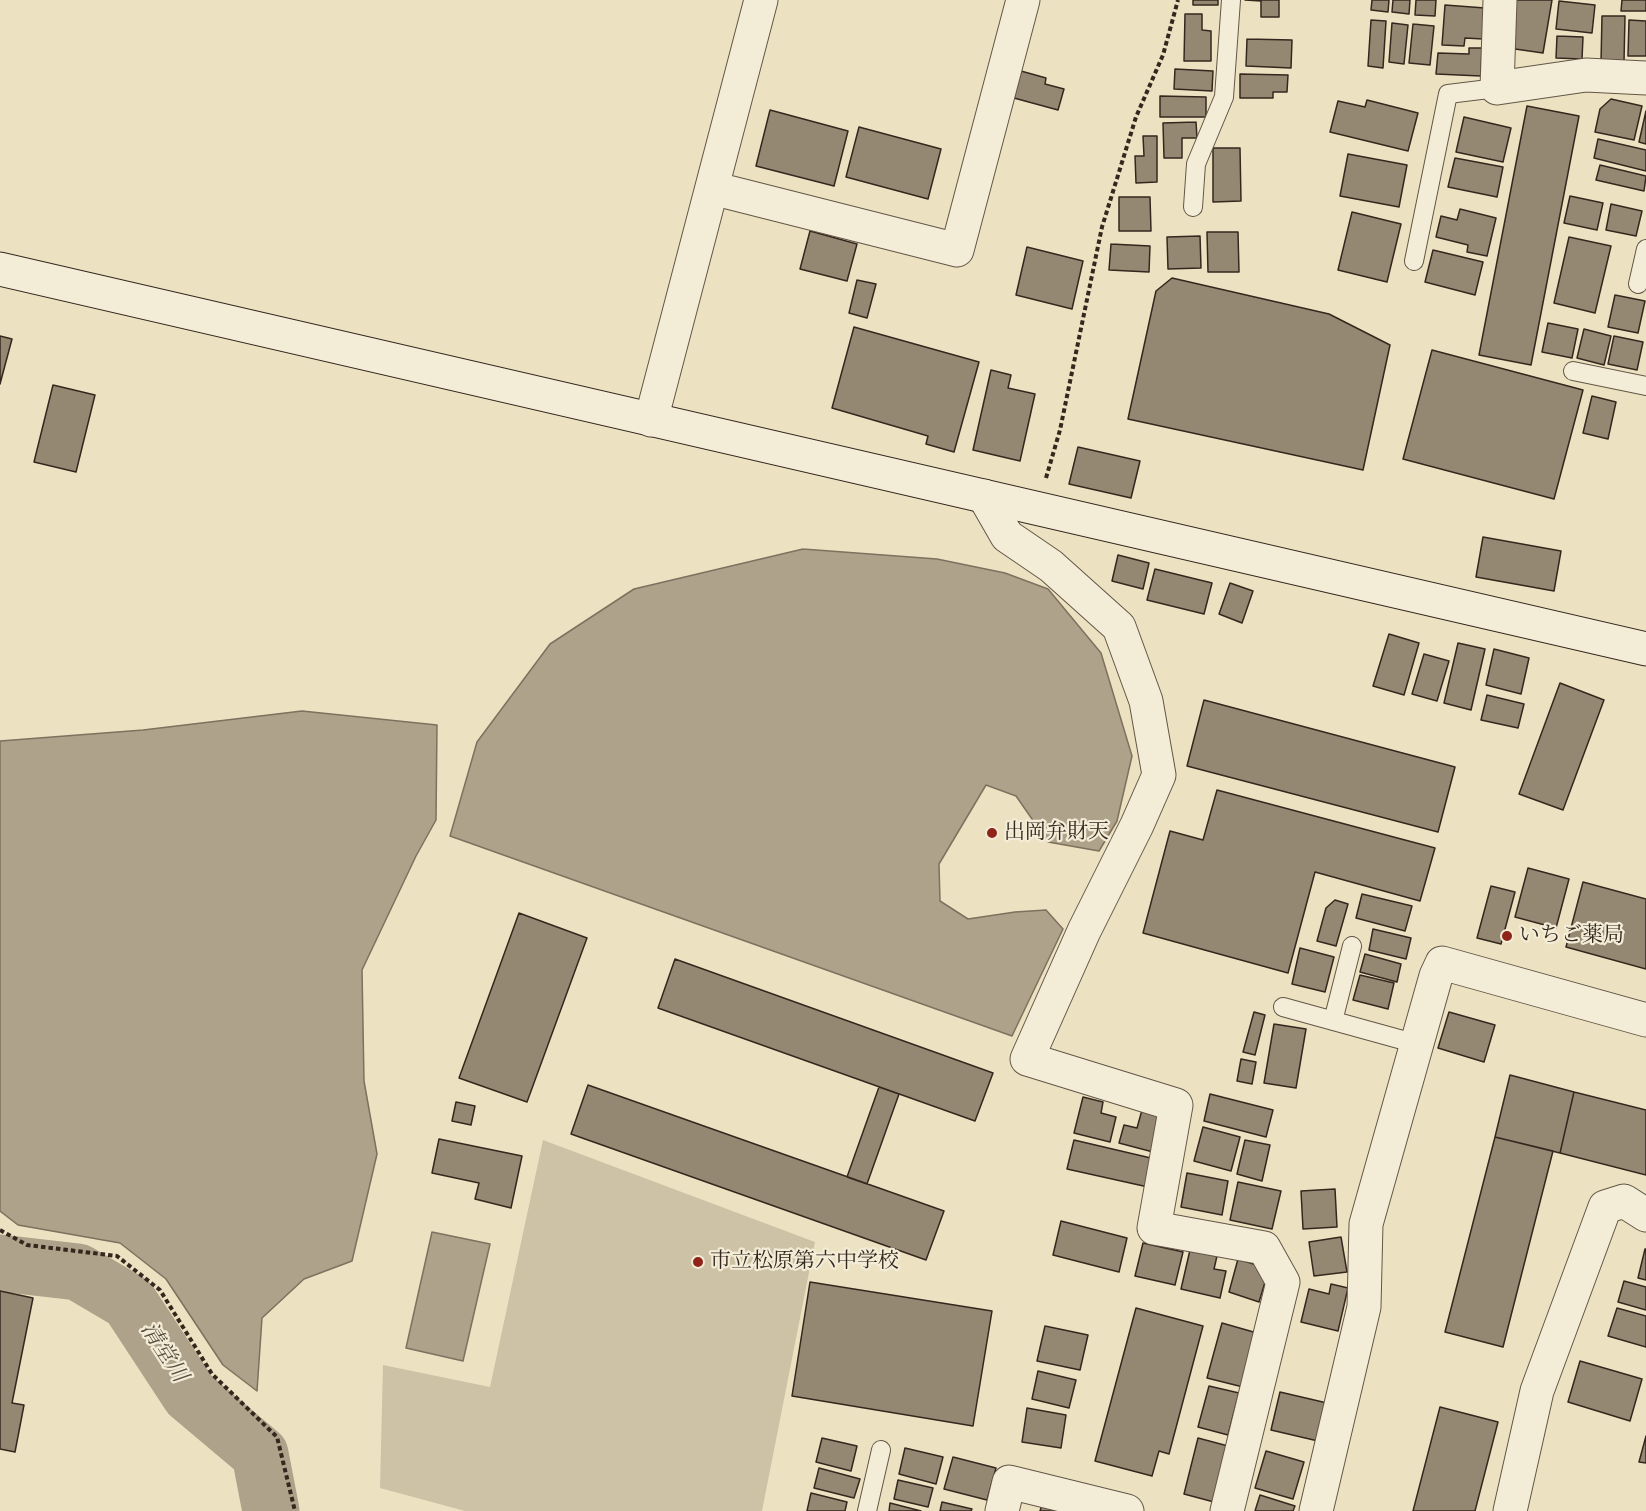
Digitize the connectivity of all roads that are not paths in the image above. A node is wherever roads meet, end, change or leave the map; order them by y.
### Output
1 (761, 0) edge
2 (1023, 0) edge
3 (1231, 0) edge
4 (1500, 0) edge
5 (1646, 78) edge
6 (1497, 88) junction
7 (712, 188) junction
8 (1193, 207) dead end
9 (1646, 249) edge
10 (1414, 261) dead end
11 (0, 269) edge
12 (1638, 284) dead end
13 (1573, 371) dead end
14 (1646, 386) edge
15 (651, 420) junction
16 (984, 496) junction
17 (1646, 650) edge
18 (1352, 946) dead end
19 (1283, 1007) dead end
20 (1646, 1020) edge
21 (1333, 1021) junction
22 (1417, 1044) junction
23 (1646, 1215) edge
24 (881, 1450) dead end
25 (867, 1511) edge
26 (1002, 1511) edge
27 (1127, 1511) edge
28 (1227, 1511) edge
29 (1316, 1511) edge
30 (1510, 1511) edge

1 - 7 street
2 - 7 street
3 - 8 lane
4 - 6 street
5 - 6 street
6 - 10 lane
7 - 15 street
9 - 12 lane
11 - 15 street
13 - 14 lane
15 - 16 street
16 - 17 street
16 - 28 street
18 - 21 lane
19 - 21 lane
20 - 22 street
21 - 22 lane
22 - 29 street
23 - 30 street
24 - 25 lane
26 - 27 street

